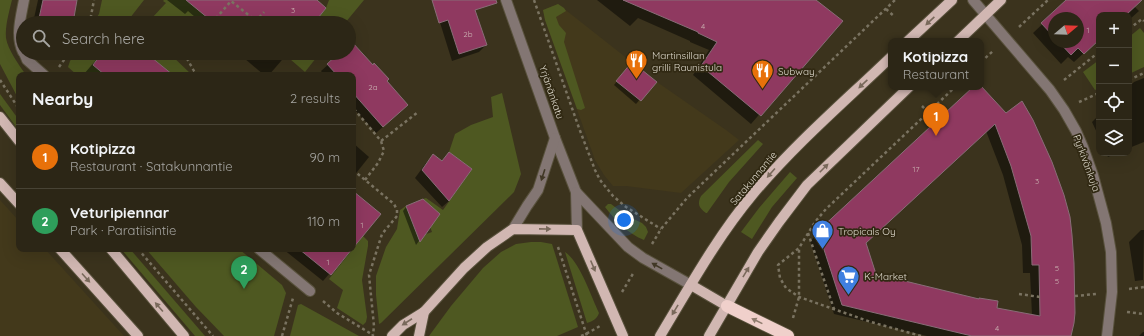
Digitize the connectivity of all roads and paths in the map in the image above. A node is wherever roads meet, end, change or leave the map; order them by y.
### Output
1 (24, 0) edge
2 (94, 0) edge
3 (230, 0) edge
4 (506, 0) edge
5 (534, 0) edge
6 (894, 0) edge
7 (952, 0) edge
8 (973, 0) edge
9 (1001, 0) edge
10 (886, 9) junction
11 (264, 12) dead end
12 (986, 14) junction
13 (21, 16) edge
14 (90, 16) edge
15 (217, 16) edge
16 (250, 16) edge
17 (260, 16) edge
18 (895, 17) dead end
19 (1144, 21) edge
20 (1132, 27) edge
21 (911, 38) edge
22 (961, 38) edge
23 (1096, 54) edge
24 (27, 60) edge
25 (64, 60) edge
26 (188, 60) edge
27 (888, 60) edge
28 (57, 70) dead end
29 (41, 72) edge
30 (195, 72) edge
31 (1144, 72) edge
32 (1132, 78) edge
33 (0, 80) edge
34 (906, 90) edge
35 (952, 90) edge
36 (1050, 90) junction
37 (1096, 94) edge
38 (16, 104) edge
39 (922, 106) dead end
40 (1064, 110) junction
41 (356, 111) edge
42 (418, 112) dead end
43 (928, 112) junction
44 (0, 117) edge
45 (16, 137) edge
46 (555, 138) junction
47 (381, 141) junction
48 (356, 172) edge
49 (365, 180) junction
50 (0, 183) edge
51 (576, 192) junction
52 (16, 201) edge
53 (513, 229) junction
54 (577, 230) junction
55 (808, 232) junction
56 (557, 246) dead end
57 (799, 248) junction
58 (63, 252) edge
59 (114, 252) edge
60 (141, 252) edge
61 (263, 252) edge
62 (635, 271) dead end
63 (297, 280) junction
64 (691, 285) junction
65 (310, 291) joint
66 (620, 294) dead end
67 (1019, 294) dead end
68 (799, 297) junction
69 (1040, 297) dead end
70 (727, 306) junction
71 (834, 309) junction
72 (424, 312) junction
73 (603, 324) dead end
74 (587, 335) edge
75 (138, 336) edge
76 (184, 336) edge
77 (213, 336) edge
78 (282, 336) edge
79 (373, 336) edge
80 (392, 336) edge
81 (419, 336) edge
82 (581, 336) edge
83 (623, 336) edge
84 (660, 336) edge
85 (709, 336) edge
86 (788, 336) edge
87 (921, 336) edge
88 (1108, 336) edge

1 - 13 street
2 - 14 path
3 - 15 path
3 - 16 path
4 - 46 street, Yrjänänkatu
5 - 10 path
6 - 10 path
7 -> 21 main road
8 - 12 street, Pyrkivänkuja
9 - 12 main road
10 - 18 path
11 - 17 path
12 - 22 main road
12 - 36 street, Pyrkivänkuja
19 - 20 path
23 - 36 path
24 - 29 street
25 - 28 path
26 - 30 path
27 -> 64 main road, Satakunnantie
31 - 32 path
33 - 38 path
70 -> 34 main road
35 - 43 path
36 - 40 street, Pyrkivänkuja
37 - 40 path
39 - 43 path
40 - 88 street, Pyrkivänkuja
41 - 47 path
42 - 47 path
43 - 55 path
44 - 45 main road
46 - 51 street, Yrjänänkatu
46 -> 53 street
47 - 49 path
48 - 49 path
49 - 79 path
50 - 52 main road
51 - 54 street, Yrjänänkatu
64 -> 51 street, Yrjänänkatu
53 -> 54 main road
53 - 72 main road
54 -> 83 main road, Yrjänänkatu
55 - 57 path
55 - 71 path
56 - 74 path
57 - 68 path
57 - 68 path
58 -> 75 main road
76 -> 59 main road
60 - 77 path
61 - 63 street
62 - 66 path
63 - 65 street
63 - 78 path
64 - 70 main road
64 -> 84 main road, Satakunnantie
65 - 79 path
67 - 69 path
68 - 71 path
70 - 85 main road
86 -> 70 highway
71 - 87 path
72 -> 80 main road
72 - 81 main road
73 - 74 path
74 - 82 path

